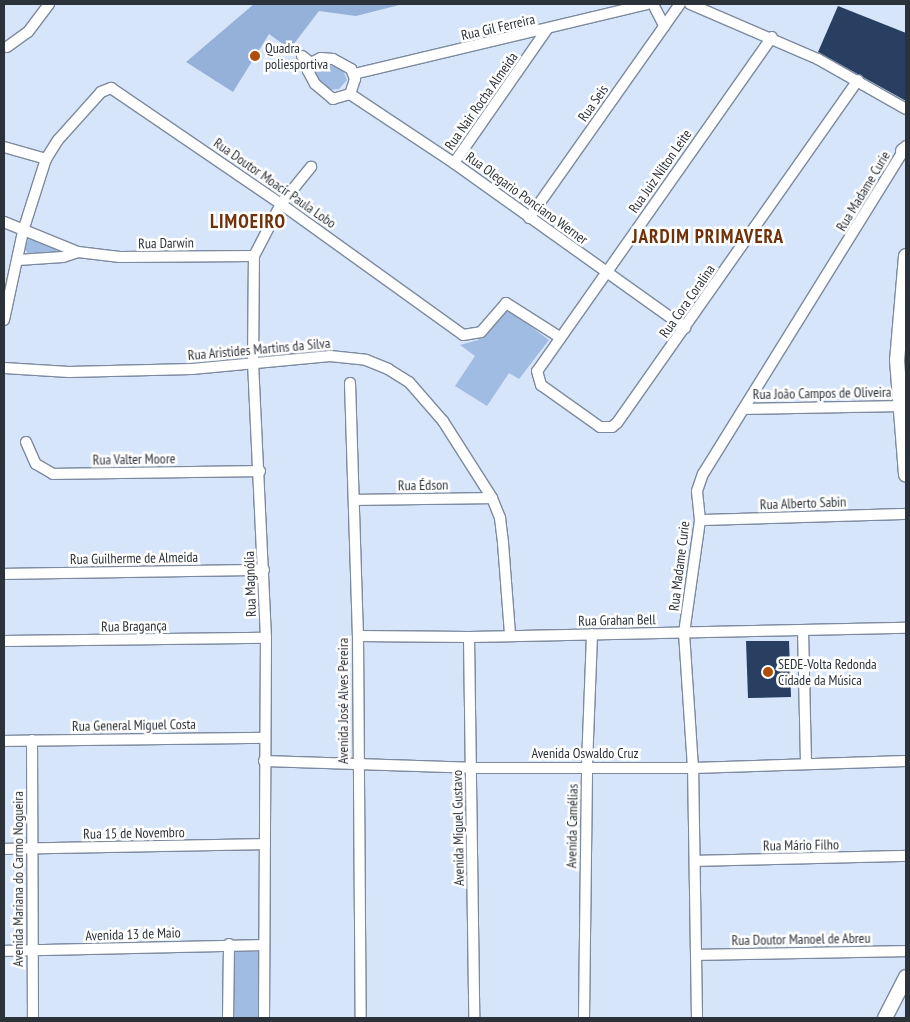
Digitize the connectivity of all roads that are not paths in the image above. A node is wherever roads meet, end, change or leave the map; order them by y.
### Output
1 (49, 4) edge
2 (647, 4) edge
3 (653, 4) edge
4 (680, 4) edge
5 (690, 4) edge
6 (664, 26) junction
7 (547, 29) junction
8 (772, 37) junction
9 (7, 47) dead end
10 (302, 56) dead end
11 (311, 63) junction
12 (354, 74) junction
13 (858, 80) junction
14 (350, 94) junction
15 (906, 109) edge
16 (4, 147) edge
17 (905, 148) edge
18 (46, 159) junction
19 (454, 163) junction
20 (311, 167) dead end
21 (281, 204) junction
22 (529, 218) junction
23 (4, 222) edge
24 (23, 231) junction
25 (78, 252) junction
26 (254, 256) junction
27 (906, 256) edge
28 (18, 260) junction
29 (606, 272) junction
30 (4, 320) edge
31 (685, 328) junction
32 (558, 336) junction
33 (254, 366) junction
34 (4, 368) edge
35 (537, 371) joint
36 (350, 383) dead end
37 (899, 406) junction
38 (746, 408) junction
39 (26, 442) dead end
40 (260, 471) junction
41 (906, 475) edge
42 (492, 498) junction
43 (355, 500) junction
44 (906, 514) edge
45 (700, 520) junction
46 (264, 570) junction
47 (4, 574) edge
48 (906, 628) edge
49 (804, 630) junction
50 (684, 632) junction
51 (592, 634) junction
52 (510, 635) junction
53 (358, 636) junction
54 (469, 637) junction
55 (266, 638) junction
56 (4, 641) edge
57 (265, 738) junction
58 (4, 740) edge
59 (32, 740) junction
60 (264, 761) junction
61 (906, 761) edge
62 (356, 762) junction
63 (806, 763) junction
64 (587, 765) junction
65 (471, 768) junction
66 (693, 768) junction
67 (265, 844) junction
68 (4, 850) edge
69 (32, 850) junction
70 (906, 856) edge
71 (696, 861) junction
72 (229, 944) junction
73 (262, 945) junction
74 (4, 951) edge
75 (31, 951) junction
76 (906, 951) edge
77 (697, 954) junction
78 (906, 977) edge
79 (33, 1018) edge
80 (228, 1018) edge
81 (264, 1018) edge
82 (361, 1018) edge
83 (474, 1018) edge
84 (584, 1018) edge
85 (697, 1018) edge
86 (885, 1018) edge

1 - 9 street
2 - 7 street, Rua Gil Ferreira
3 - 6 street
4 - 6 street, Rua Seis
5 - 8 street
6 - 22 street, Rua Seis
7 - 12 street, Rua Gil Ferreira
7 - 19 street, Rua Nair Rocha Almeida
8 - 13 street
8 - 29 street, Rua Juiz Nilton Leite
10 - 11 street
11 - 12 street
11 - 14 street
12 - 14 street
13 - 15 street
13 - 31 street, Rua Cora Coralina
14 - 19 street, Rua Olegario Ponciano Werner
16 - 18 street
17 - 38 street, Rua Madame Curie
18 - 21 street, Rua Doutor Moacir Paula Lobo
18 - 24 street, Rua Doutor Moacir Paula Lobo
19 - 22 street, Rua Olegario Ponciano Werner
20 - 21 street, Rua Magnólia
21 - 26 street, Rua Magnólia
21 - 32 street, Rua Doutor Moacir Paula Lobo
22 - 29 street, Rua Olegario Ponciano Werner
23 - 24 street, Rua Darwin
24 - 25 street, Rua Darwin
24 - 28 street
25 - 26 street, Rua Darwin
25 - 28 street, Rua Darwin
26 - 33 street, Rua Magnólia
27 - 37 main road
28 - 30 street
29 - 31 street, Rua Olegario Ponciano Werner
29 - 32 street, Rua Juiz Nilton Leite
31 - 35 street, Rua Cora Coralina
32 - 35 street, Rua Juiz Nilton Leite
33 - 34 street, Rua Aristides Martins da Silva
33 - 40 street, Rua Magnólia
33 - 42 street, Rua Aristides Martins da Silva
36 - 43 street, Avenida José Alves Pereira
37 - 38 street, Rua João Campos de Oliveira
37 - 41 main road
38 - 45 street, Rua Madame Curie
39 - 40 street, Rua Valter Moore
40 - 46 street, Rua Magnólia
42 - 43 street, Rua Édson
42 - 52 street, Rua Aristides Martins da Silva
43 - 53 street, Avenida José Alves Pereira
44 - 45 street, Rua Alberto Sabin
45 - 50 street, Rua Madame Curie
46 - 47 street, Rua Guilherme de Almeida
46 - 55 street, Rua Magnólia
48 - 49 street, Rua Grahan Bell
49 - 50 street, Rua Grahan Bell
49 - 63 street
50 - 51 street, Rua Grahan Bell
50 - 66 street, Rua Madame Curie
51 - 52 street, Rua Grahan Bell
51 - 64 street, Avenida Camélias
52 - 54 street, Rua Grahan Bell
53 - 54 street, Rua Grahan Bell
53 - 62 street, Avenida José Alves Pereira
54 - 65 street, Avenida Miguel Gustavo
55 - 56 street, Rua Bragança
55 - 57 street, Rua Magnólia
57 - 59 street, Rua General Miguel Costa
57 - 60 street, Rua Magnólia
58 - 59 street, Rua General Miguel Costa
59 - 69 street, Avenida Mariana do Carmo Nogueira
60 - 62 street, Avenida Oswaldo Cruz
60 - 67 street, Rua Magnólia
61 - 63 street, Avenida Oswaldo Cruz
62 - 65 street, Avenida Oswaldo Cruz
62 - 82 street, Avenida José Alves Pereira
63 - 66 street, Avenida Oswaldo Cruz
64 - 65 street, Avenida Oswaldo Cruz
64 - 66 street, Avenida Oswaldo Cruz
64 - 84 street, Avenida Camélias
65 - 83 street, Avenida Miguel Gustavo
66 - 71 street, Rua Madame Curie
67 - 69 street, Rua 15 de Novembro
67 - 73 street, Rua Magnólia
68 - 69 street, Rua 15 de Novembro
69 - 75 street, Avenida Mariana do Carmo Nogueira
70 - 71 street, Rua Mário Filho
71 - 77 street, Rua Madame Curie
72 - 73 street, Avenida 13 de Maio
72 - 75 street, Avenida 13 de Maio
72 - 80 street
73 - 81 street, Rua Magnólia
74 - 75 street, Avenida 13 de Maio
75 - 79 street, Avenida Mariana do Carmo Nogueira
76 - 77 street, Rua Doutor Manoel de Abreu
77 - 85 street, Rua Madame Curie
78 - 86 main road

